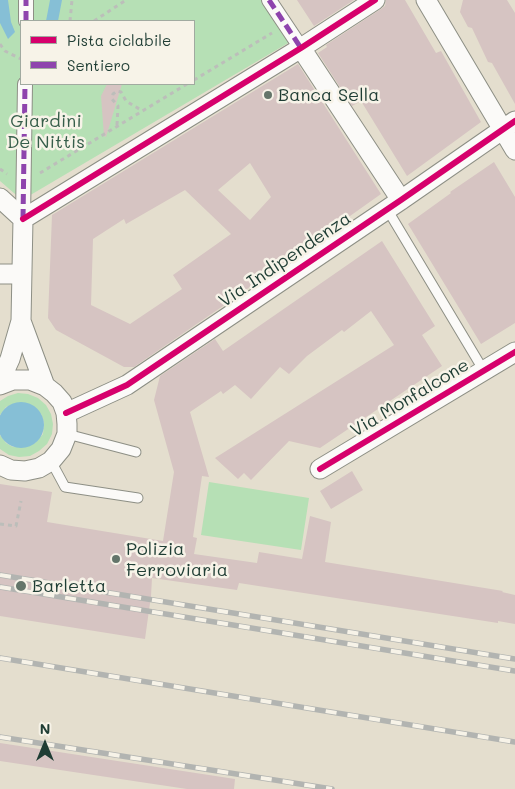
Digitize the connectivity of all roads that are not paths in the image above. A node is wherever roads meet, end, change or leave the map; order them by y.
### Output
1 (26, 0) edge
2 (270, 0) edge
3 (375, 0) edge
4 (426, 0) edge
5 (26, 20) edge
6 (301, 48) junction
7 (26, 85) edge
8 (509, 125) edge
9 (515, 150) edge
10 (0, 198) edge
11 (394, 205) junction
12 (23, 219) junction
13 (0, 274) edge
14 (22, 274) junction
15 (22, 320) junction
16 (515, 352) edge
17 (484, 371) junction
18 (0, 381) edge
19 (0, 385) edge
20 (45, 386) junction
21 (66, 413) junction
22 (67, 434) junction
23 (136, 452) dead end
24 (50, 461) junction
25 (0, 465) edge
26 (320, 469) dead end
27 (138, 498) dead end

1 - 5 street
2 - 6 street
3 - 6 street
4 - 8 street
6 - 11 street
6 - 12 street
7 - 12 street
8 - 9 street
8 - 11 street, Via Indipendenza
10 - 12 street
11 - 17 lane
11 - 21 street, Via Indipendenza
12 - 14 street
13 - 14 street
14 - 15 street
15 - 18 street
15 - 20 street
16 - 17 street, Via Monfalcone
17 - 26 street, Via Monfalcone
19 - 20 street
20 - 21 street
21 - 22 street
22 - 23 lane
22 - 24 street
24 - 25 street
24 - 27 lane

